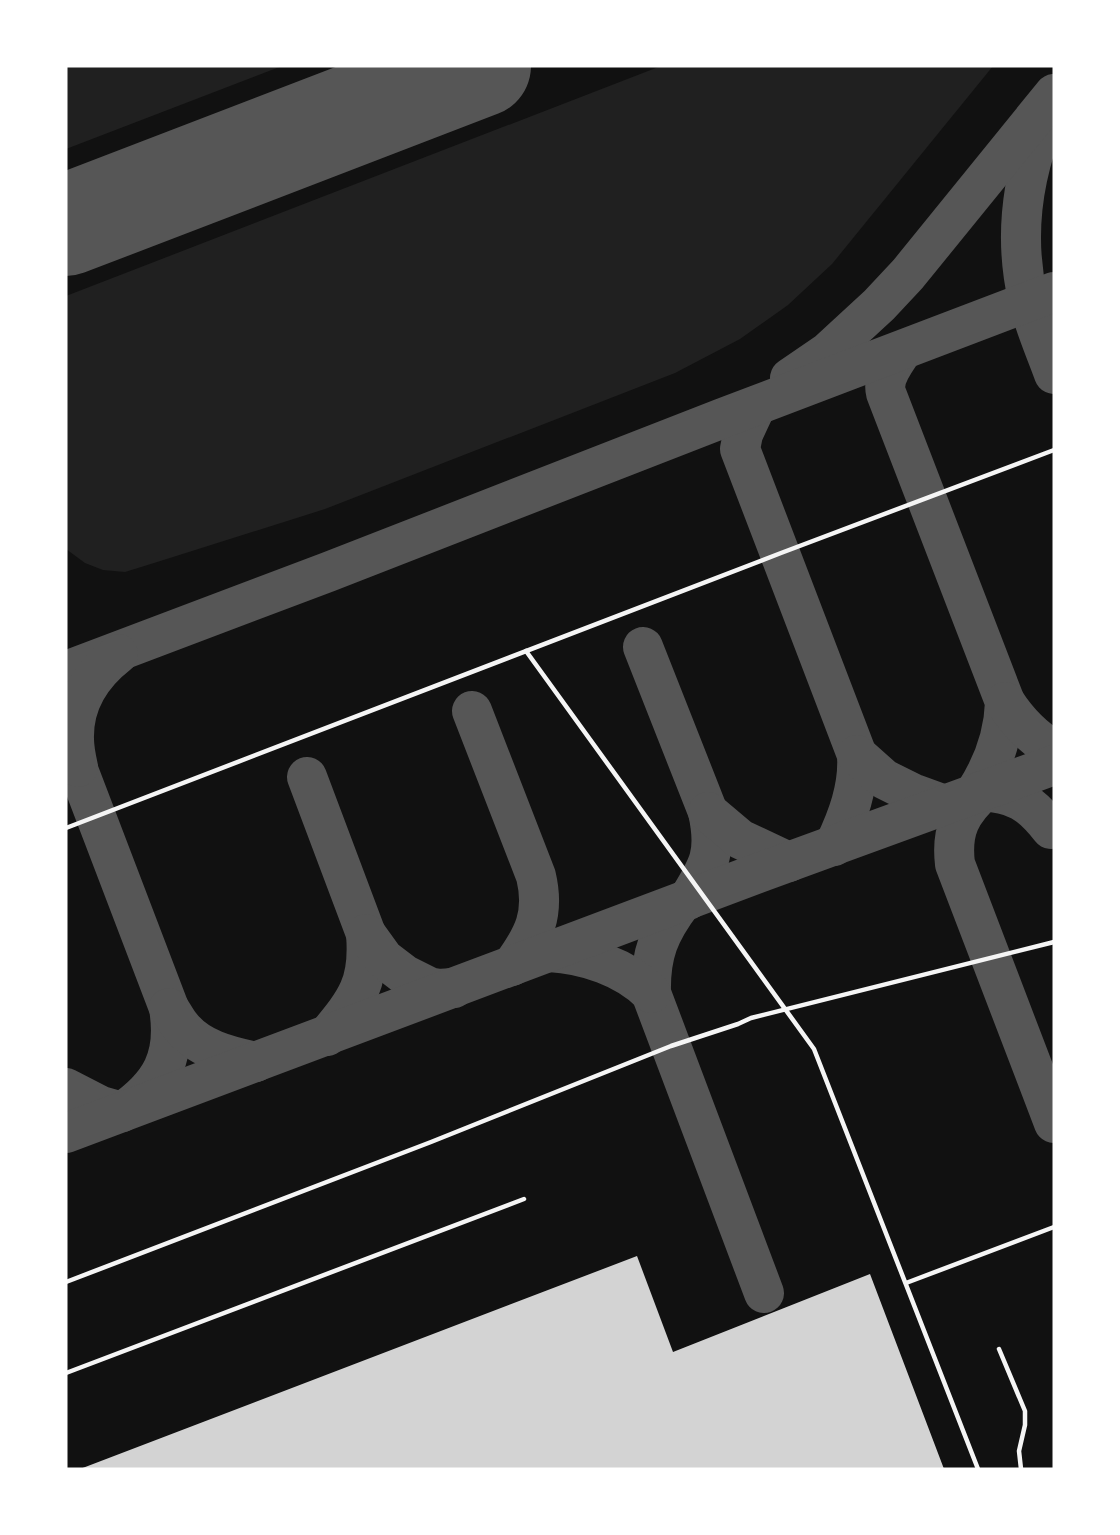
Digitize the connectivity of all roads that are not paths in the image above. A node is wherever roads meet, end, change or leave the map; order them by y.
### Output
1 (1054, 450) edge
2 (526, 651) junction
3 (66, 828) edge
4 (1054, 942) edge
5 (786, 1009) junction
6 (524, 1199) dead end
7 (1054, 1227) edge
8 (66, 1282) edge
9 (906, 1284) junction
10 (999, 1349) dead end
11 (66, 1373) edge
12 (978, 1469) edge
13 (1021, 1469) edge

1 - 2 lane
2 - 3 lane
2 - 5 lane
4 - 5 lane
5 - 8 lane
5 - 9 lane
6 - 11 lane
7 - 9 lane
9 - 12 lane
10 - 13 lane

